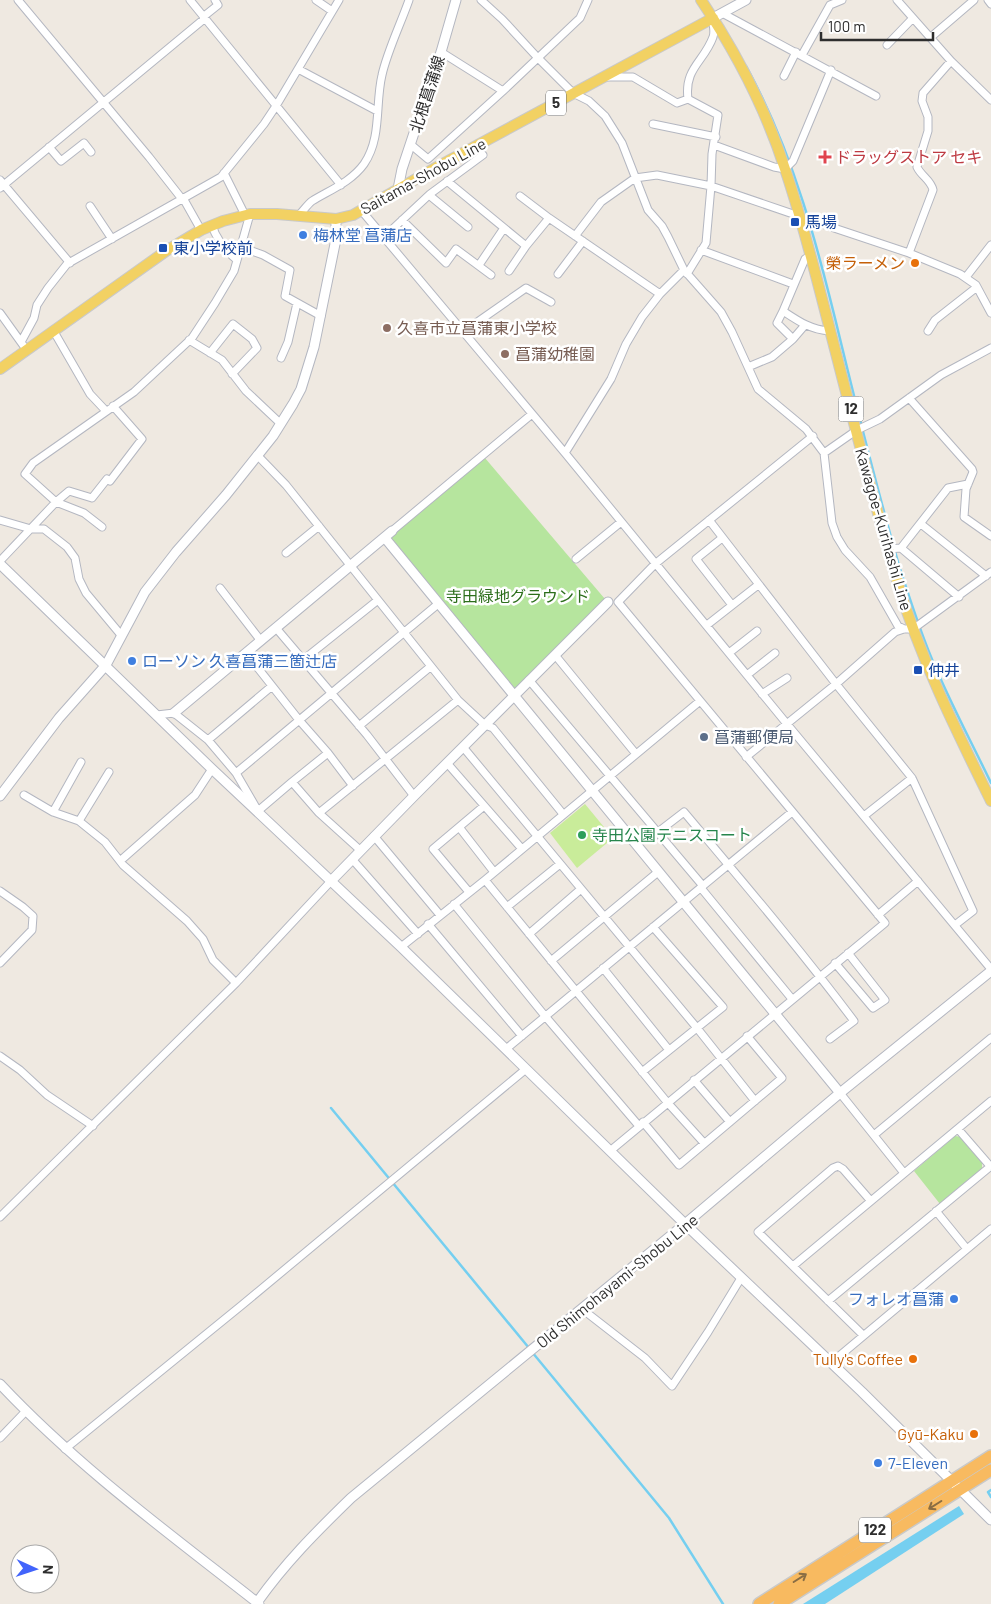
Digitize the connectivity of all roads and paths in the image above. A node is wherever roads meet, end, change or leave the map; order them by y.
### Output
1 (18, 0) edge
2 (190, 0) edge
3 (214, 0) edge
4 (316, 0) edge
5 (339, 0) edge
6 (409, 0) edge
7 (456, 0) edge
8 (481, 0) edge
9 (588, 0) edge
10 (701, 0) edge
11 (746, 0) edge
12 (842, 0) edge
13 (897, 0) edge
14 (974, 0) edge
15 (988, 0) edge
16 (991, 4) edge
17 (332, 12) junction
18 (718, 15) junction
19 (204, 18) junction
20 (913, 18) junction
21 (932, 37) junction
22 (887, 45) dead end
23 (441, 52) junction
24 (799, 53) junction
25 (537, 57) junction
26 (951, 60) junction
27 (298, 69) junction
28 (831, 70) junction
29 (784, 76) dead end
30 (604, 77) junction
31 (503, 90) junction
32 (573, 93) junction
33 (876, 96) dead end
34 (688, 99) junction
35 (991, 100) edge
36 (102, 103) junction
37 (276, 106) junction
38 (377, 111) junction
39 (653, 124) dead end
40 (715, 141) junction
41 (410, 144) junction
42 (49, 147) junction
43 (91, 152) dead end
44 (483, 155) dead end
45 (785, 169) junction
46 (224, 173) junction
47 (635, 178) junction
48 (448, 181) junction
49 (1, 184) edge
50 (341, 185) junction
51 (711, 186) junction
52 (398, 189) junction
53 (428, 195) junction
54 (520, 196) dead end
55 (182, 199) junction
56 (90, 206) dead end
57 (361, 210) junction
58 (799, 214) junction
59 (247, 215) junction
60 (299, 215) junction
61 (336, 218) junction
62 (549, 218) junction
63 (402, 220) junction
64 (212, 225) junction
65 (468, 226) dead end
66 (803, 227) junction
67 (504, 228) junction
68 (202, 230) junction
69 (575, 236) junction
70 (384, 237) junction
71 (112, 239) junction
72 (583, 241) junction
73 (991, 245) edge
74 (240, 246) junction
75 (526, 246) junction
76 (701, 250) junction
77 (909, 253) junction
78 (811, 255) junction
79 (237, 260) junction
80 (70, 263) junction
81 (479, 265) junction
82 (509, 271) dead end
83 (686, 272) junction
84 (558, 274) dead end
85 (491, 275) dead end
86 (966, 277) junction
87 (793, 284) junction
88 (977, 287) junction
89 (660, 294) junction
90 (551, 302) dead end
91 (297, 303) junction
92 (783, 311) junction
93 (0, 313) edge
94 (991, 313) edge
95 (321, 316) junction
96 (805, 325) junction
97 (53, 330) junction
98 (830, 331) junction
99 (928, 331) dead end
100 (463, 332) junction
101 (792, 339) junction
102 (189, 340) junction
103 (23, 346) junction
104 (991, 348) edge
105 (210, 353) junction
106 (281, 358) dead end
107 (748, 367) junction
108 (0, 369) edge
109 (232, 374) junction
110 (909, 398) junction
111 (113, 406) junction
112 (106, 411) junction
113 (532, 414) junction
114 (282, 424) junction
115 (857, 430) junction
116 (813, 436) junction
117 (824, 453) junction
118 (565, 454) junction
119 (257, 455) junction
120 (968, 484) junction
121 (56, 502) junction
122 (0, 520) edge
123 (709, 520) junction
124 (621, 522) junction
125 (921, 524) junction
126 (319, 526) junction
127 (102, 527) dead end
128 (31, 529) junction
129 (392, 531) joint
130 (991, 536) edge
131 (385, 538) junction
132 (722, 538) junction
133 (901, 548) junction
134 (888, 550) junction
135 (286, 553) dead end
136 (576, 559) dead end
137 (0, 562) edge
138 (654, 564) junction
139 (351, 566) junction
140 (988, 574) edge
141 (758, 585) junction
142 (220, 588) dead end
143 (959, 597) junction
144 (378, 600) junction
145 (608, 602) dead end
146 (438, 604) junction
147 (732, 605) junction
148 (707, 625) junction
149 (276, 628) junction
150 (908, 629) junction
151 (756, 631) dead end
152 (403, 633) junction
153 (121, 635) junction
154 (261, 641) junction
155 (729, 652) junction
156 (246, 653) junction
157 (774, 653) dead end
158 (555, 655) junction
159 (303, 660) junction
160 (106, 665) junction
161 (430, 667) junction
162 (747, 675) junction
163 (786, 678) dead end
164 (529, 680) junction
165 (836, 684) junction
166 (272, 686) junction
167 (331, 694) junction
168 (762, 694) junction
169 (514, 696) junction
170 (458, 700) junction
171 (700, 701) junction
172 (174, 713) junction
173 (157, 715) junction
174 (299, 720) junction
175 (786, 724) junction
176 (485, 725) junction
177 (359, 726) junction
178 (208, 740) junction
179 (463, 747) junction
180 (328, 753) junction
181 (636, 754) junction
182 (746, 756) junction
183 (386, 759) junction
184 (81, 762) dead end
185 (447, 763) junction
186 (212, 768) junction
187 (109, 772) dead end
188 (236, 773) junction
189 (610, 775) junction
190 (912, 778) junction
191 (292, 782) junction
192 (353, 786) junction
193 (591, 791) junction
194 (24, 795) dead end
195 (0, 796) edge
196 (414, 796) junction
197 (991, 801) edge
198 (484, 806) junction
199 (258, 811) junction
200 (53, 812) junction
201 (792, 812) junction
202 (319, 813) junction
203 (563, 814) junction
204 (864, 816) junction
205 (79, 821) junction
206 (459, 827) junction
207 (658, 832) junction
208 (374, 836) junction
209 (537, 836) junction
210 (522, 849) junction
211 (360, 850) junction
212 (352, 859) junction
213 (120, 860) junction
214 (560, 864) junction
215 (728, 865) junction
216 (494, 872) junction
217 (658, 872) junction
218 (332, 880) junction
219 (485, 880) junction
220 (918, 881) junction
221 (702, 887) junction
222 (581, 889) junction
223 (0, 891) edge
224 (469, 892) junction
225 (683, 902) junction
226 (454, 904) junction
227 (507, 908) junction
228 (440, 914) junction
229 (878, 915) junction
230 (604, 917) junction
231 (428, 924) junction
232 (955, 925) junction
233 (653, 927) junction
234 (418, 934) junction
235 (529, 934) junction
236 (401, 947) junction
237 (629, 947) junction
238 (848, 953) junction
239 (551, 961) junction
240 (0, 963) edge
241 (835, 964) junction
242 (603, 968) junction
243 (991, 970) edge
244 (820, 976) junction
245 (236, 982) junction
246 (576, 991) junction
247 (792, 999) junction
248 (775, 1013) junction
249 (545, 1016) junction
250 (697, 1028) junction
251 (522, 1036) junction
252 (747, 1036) junction
253 (991, 1038) edge
254 (830, 1039) dead end
255 (506, 1049) junction
256 (669, 1050) junction
257 (0, 1056) edge
258 (721, 1058) junction
259 (526, 1069) junction
260 (642, 1072) junction
261 (694, 1080) junction
262 (840, 1093) junction
263 (755, 1101) junction
264 (991, 1101) edge
265 (667, 1102) junction
266 (730, 1122) junction
267 (641, 1124) junction
268 (92, 1126) junction
269 (958, 1129) junction
270 (874, 1135) junction
271 (704, 1144) junction
272 (610, 1151) junction
273 (990, 1166) edge
274 (904, 1173) junction
275 (870, 1200) junction
276 (936, 1211) junction
277 (0, 1217) edge
278 (685, 1224) junction
279 (991, 1229) edge
280 (967, 1249) junction
281 (793, 1266) junction
282 (741, 1278) junction
283 (828, 1300) junction
284 (582, 1309) junction
285 (863, 1335) junction
286 (831, 1363) junction
287 (0, 1384) edge
288 (26, 1411) junction
289 (0, 1438) edge
290 (65, 1449) junction
291 (991, 1456) edge
292 (991, 1470) edge
293 (956, 1486) junction
294 (991, 1520) edge
295 (257, 1603) edge
296 (759, 1604) edge
297 (780, 1604) edge

1 - 36 street
2 - 19 street
3 - 19 street
4 - 17 street
5 - 17 street
6 - 38 street
7 - 23 street, 北根菖蒲線
8 - 25 street
9 - 25 street
10 - 18 main road, Kawagoe-Kurihashi Line / 12
11 - 18 street
12 - 24 street
13 - 20 street
14 - 21 street
15 - 16 street
17 - 27 street
18 - 24 street
18 - 30 main road, Saitama-Shobu Line / 5
18 - 34 street
18 - 45 main road, Kawagoe-Kurihashi Line / 12
19 - 36 street
19 - 37 street
20 - 21 street
20 - 22 street
21 - 26 street
23 - 31 street
23 - 41 street, 北根菖蒲線
24 - 28 street
24 - 29 street
25 - 31 street
25 - 32 street
26 - 35 street
26 - 77 street
27 - 37 street
27 - 38 street
28 - 33 street
28 - 45 street
30 - 32 main road, Saitama-Shobu Line / 5
30 - 34 street
31 - 41 street
32 - 47 street
32 - 52 main road, Saitama-Shobu Line / 5
34 - 40 street
36 - 42 street
36 - 55 street
37 - 46 street
37 - 50 street
38 - 50 street
39 - 40 street
40 - 45 street
40 - 51 street
41 - 52 street, 北根菖蒲線
42 - 43 street
42 - 49 street
44 - 48 street
45 - 58 main road, Kawagoe-Kurihashi Line / 12
46 - 55 street
46 - 59 street
47 - 51 street
47 - 69 street
47 - 83 street
48 - 53 street
48 - 67 street
49 - 80 street
50 - 60 street
51 - 58 street
51 - 76 street
52 - 57 main road, Saitama-Shobu Line / 5
53 - 63 street
53 - 65 street
54 - 62 street
55 - 68 street
55 - 71 street
56 - 71 street
57 - 61 main road, Saitama-Shobu Line / 5
57 - 70 street
58 - 66 main road, Kawagoe-Kurihashi Line / 12
59 - 60 main road, Saitama-Shobu Line / 5
59 - 64 main road, Saitama-Shobu Line / 5
59 - 74 street
60 - 61 main road, Saitama-Shobu Line / 5
61 - 95 street
62 - 69 street
62 - 75 street
63 - 70 street
63 - 81 street
64 - 68 main road, Saitama-Shobu Line / 5
64 - 79 street
66 - 77 street
66 - 78 main road, Kawagoe-Kurihashi Line / 12
67 - 75 street
67 - 81 street
68 - 97 main road, Saitama-Shobu Line / 5
69 - 72 street
70 - 100 street
71 - 80 street
72 - 84 street
72 - 89 street
73 - 86 street
74 - 79 street
74 - 91 street
75 - 82 street
76 - 83 street
76 - 87 street
77 - 86 street
78 - 87 street
78 - 98 main road, Kawagoe-Kurihashi Line / 12
79 - 102 street
80 - 103 street
81 - 85 street
83 - 89 street
83 - 107 street
86 - 88 street
87 - 92 street
88 - 94 street
88 - 99 street
89 - 118 street
90 - 100 street
91 - 95 street
91 - 106 street
92 - 96 street
92 - 101 street
93 - 103 street
95 - 114 street
96 - 98 street
96 - 101 street
97 - 103 main road, Saitama-Shobu Line / 5
97 - 112 street
98 - 115 main road, Kawagoe-Kurihashi Line / 12
100 - 113 street
101 - 107 street
102 - 105 street
102 - 111 street
103 - 108 main road, Saitama-Shobu Line / 5
104 - 110 street
105 - 109 street
105 - 109 street
107 - 116 street
109 - 114 street
110 - 115 street
110 - 120 street
111 - 112 street
111 - 121 street
112 - 121 street
113 - 118 street
113 - 129 street
114 - 119 street
115 - 117 street
115 - 134 main road, Kawagoe-Kurihashi Line / 12
116 - 117 street
116 - 123 street
117 - 150 street
118 - 124 street
119 - 126 street
119 - 153 street
120 - 125 street
120 - 130 street
121 - 127 street
121 - 128 street
122 - 128 street
123 - 132 street
123 - 138 street
124 - 136 street
124 - 138 street
125 - 133 street
125 - 140 street
126 - 135 street
126 - 139 street
128 - 137 street
128 - 153 street
129 - 131 street
131 - 139 street
131 - 146 street
132 - 141 street
132 - 147 street
133 - 134 street
133 - 143 street
134 - 150 main road, Kawagoe-Kurihashi Line / 12
137 - 160 street
138 - 148 street
138 - 171 street
139 - 144 street
139 - 149 street
140 - 143 street
141 - 147 street
141 - 165 street
142 - 154 street
143 - 150 street
144 - 152 street
144 - 159 street
145 - 158 street
146 - 152 street
146 - 169 street
147 - 148 street
148 - 155 street
149 - 154 street
149 - 159 street
150 - 165 street
150 - 197 main road, Kawagoe-Kurihashi Line / 12
151 - 155 street
152 - 161 street
152 - 167 street
153 - 160 street
154 - 156 street
155 - 162 street
156 - 166 street
156 - 172 street
157 - 162 street
158 - 164 street
158 - 181 street
159 - 167 street
160 - 173 street
160 - 195 street
161 - 170 street
161 - 177 street
162 - 168 street
163 - 168 street
164 - 169 street
164 - 189 street
165 - 175 street
165 - 190 street
166 - 174 street
166 - 178 street
167 - 174 street
167 - 177 street
168 - 175 street
169 - 176 street
169 - 193 street
170 - 176 street
170 - 183 street
171 - 181 street
171 - 182 street
172 - 173 street
172 - 178 street
173 - 186 street
174 - 180 street
174 - 188 street
175 - 182 street
175 - 204 street
176 - 179 street
176 - 203 street
177 - 183 street
178 - 188 street
179 - 185 street
179 - 209 street
180 - 191 street
180 - 192 street
181 - 189 street
182 - 201 street
183 - 192 street
183 - 196 street
184 - 200 street
185 - 196 street
185 - 198 street
186 - 199 street
186 - 213 street
187 - 205 street
188 - 199 street
189 - 193 street
189 - 207 street
190 - 204 street
190 - 232 street
191 - 199 street
191 - 202 street
192 - 202 street
193 - 203 street
193 - 217 street
194 - 200 street
196 - 208 street
198 - 206 street
198 - 210 street
199 - 218 street
200 - 205 street
201 - 215 street
201 - 229 street
202 - 211 street
203 - 209 street
204 - 220 street
205 - 213 street
206 - 216 street
206 - 224 street
207 - 215 street
207 - 221 street
208 - 211 street
208 - 228 street
209 - 210 street
209 - 214 street
210 - 216 street
211 - 212 street
212 - 218 street
212 - 234 street
213 - 245 street
214 - 222 street
214 - 227 street
215 - 221 street
215 - 244 street
216 - 219 street
217 - 225 street
217 - 230 street
218 - 236 street
218 - 245 street
219 - 224 street
219 - 227 street
220 - 229 street
220 - 232 street
221 - 225 street
221 - 247 street
222 - 230 street
222 - 235 street
223 - 240 street
224 - 226 street
225 - 233 street
225 - 248 street
226 - 228 street
226 - 249 street
227 - 235 street
228 - 231 street
229 - 238 street
230 - 237 street
230 - 239 street
231 - 234 street
231 - 251 street
232 - 243 street
233 - 237 street
233 - 250 street
234 - 236 street
235 - 239 street
236 - 255 street
237 - 242 street
237 - 250 street
238 - 241 street
238 - 241 street
239 - 246 street
241 - 244 street
242 - 246 street
242 - 256 street
243 - 262 street, Old Shimohayami-Shobu Line
244 - 247 street
244 - 254 street
245 - 268 street
246 - 249 street
246 - 260 street
247 - 248 street
248 - 252 street
248 - 262 street
249 - 251 street
249 - 267 street
250 - 256 street
250 - 258 street
251 - 255 street
252 - 258 street
252 - 263 street
253 - 270 street
255 - 259 street
256 - 260 street
257 - 268 street
258 - 261 street
258 - 263 street
259 - 272 street
259 - 290 street
260 - 265 street
261 - 265 street
261 - 266 street
262 - 270 street
262 - 278 street, Old Shimohayami-Shobu Line
263 - 266 street
264 - 269 street
265 - 267 street
265 - 271 street
266 - 271 street
267 - 271 street
267 - 272 street
268 - 277 street
269 - 273 street
269 - 274 street
270 - 274 street
272 - 278 street
273 - 276 street
274 - 275 street
275 - 281 street
275 - 281 street
276 - 280 street
276 - 283 street
278 - 282 street
278 - 284 street, Old Shimohayami-Shobu Line
279 - 280 street
280 - 285 street
281 - 283 street
282 - 284 street
282 - 286 street
283 - 285 street
284 - 295 street, Old Shimohayami-Shobu Line
285 - 286 street
286 - 293 street
287 - 288 street
288 - 289 street
288 - 290 street
290 - 295 street
291 - 293 highway, 122
292 - 293 highway, 122
293 - 294 street
296 -> 293 highway, 122
293 -> 297 highway, 122

